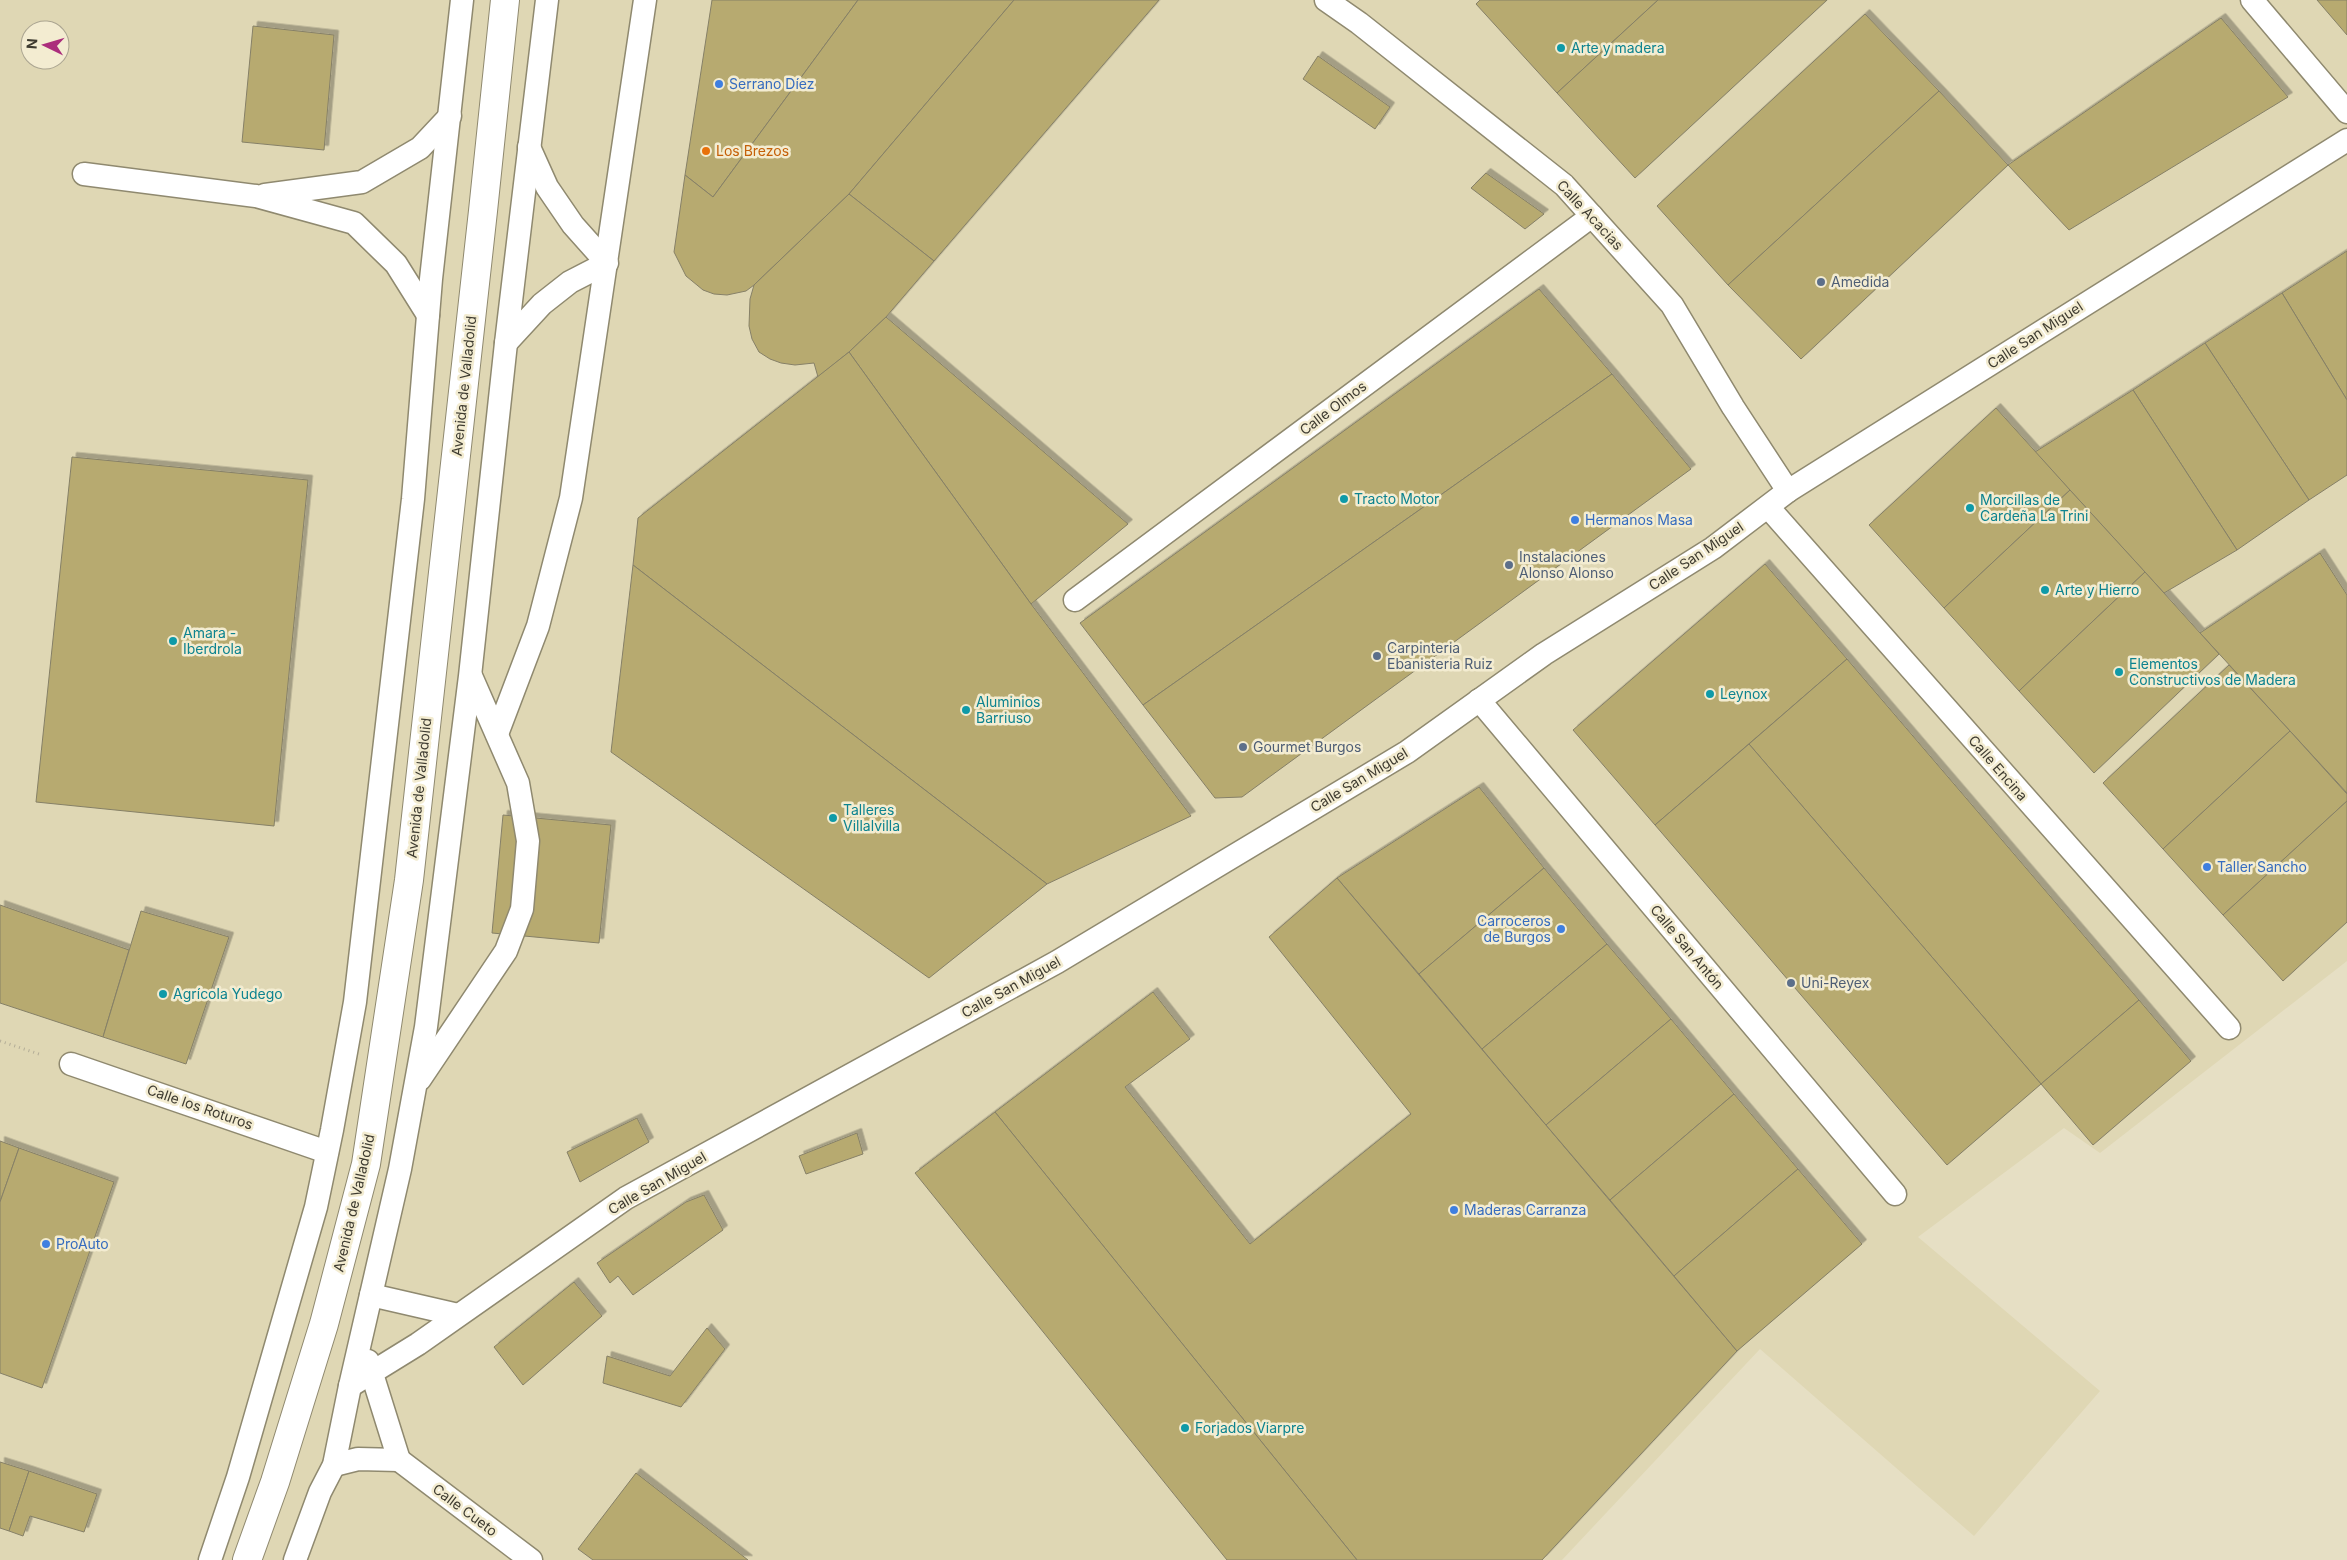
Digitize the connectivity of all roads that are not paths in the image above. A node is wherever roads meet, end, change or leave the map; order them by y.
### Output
1 (462, 0) edge
2 (505, 0) edge
3 (547, 0) edge
4 (645, 0) edge
5 (1326, 0) edge
6 (2252, 0) edge
7 (2347, 112) edge
8 (450, 116) junction
9 (2347, 140) edge
10 (528, 146) junction
11 (84, 174) dead end
12 (256, 196) junction
13 (1592, 216) junction
14 (607, 263) junction
15 (428, 315) junction
16 (506, 343) junction
17 (1788, 491) junction
18 (1768, 507) junction
19 (1075, 600) dead end
20 (470, 676) junction
21 (1479, 700) junction
22 (498, 734) junction
23 (2229, 1028) dead end
24 (71, 1064) road end
25 (415, 1086) junction
26 (327, 1152) junction
27 (1895, 1194) dead end
28 (371, 1295) junction
29 (458, 1316) junction
30 (360, 1343) junction
31 (373, 1373) junction
32 (350, 1386) junction
33 (399, 1460) junction
34 (334, 1465) junction
35 (210, 1560) edge
36 (247, 1560) edge
37 (295, 1560) edge
38 (531, 1560) edge

1 - 8 lane
2 - 36 highway, Avenida de Valladolid
3 - 10 lane
4 - 14 lane
5 - 13 lane, Calle Acacias
6 - 7 lane
8 - 12 lane
8 - 15 lane
9 - 17 lane, Calle San Miguel
10 - 14 lane
10 - 16 lane
11 - 12 lane
12 - 15 lane
13 - 17 lane, Calle Acacias
13 - 19 lane, Calle Olmos
14 - 16 lane
14 - 22 lane
15 - 26 lane
16 - 20 lane
17 - 18 lane, Calle San Miguel
18 - 21 lane, Calle San Miguel
18 - 23 lane, Calle Encina
20 - 22 lane
20 - 25 lane
21 - 27 lane, Calle San Antón
21 - 29 lane, Calle San Miguel
22 - 25 lane
24 - 26 lane, Calle los Roturos
25 - 28 lane
26 - 35 lane
28 - 29 lane
28 - 30 lane
29 - 31 lane, Calle San Miguel
30 - 31 lane
30 - 32 lane
31 - 32 lane, Calle San Miguel
31 - 33 lane
32 - 34 lane
33 - 34 lane
33 - 38 lane, Calle Cueto
34 - 37 lane

